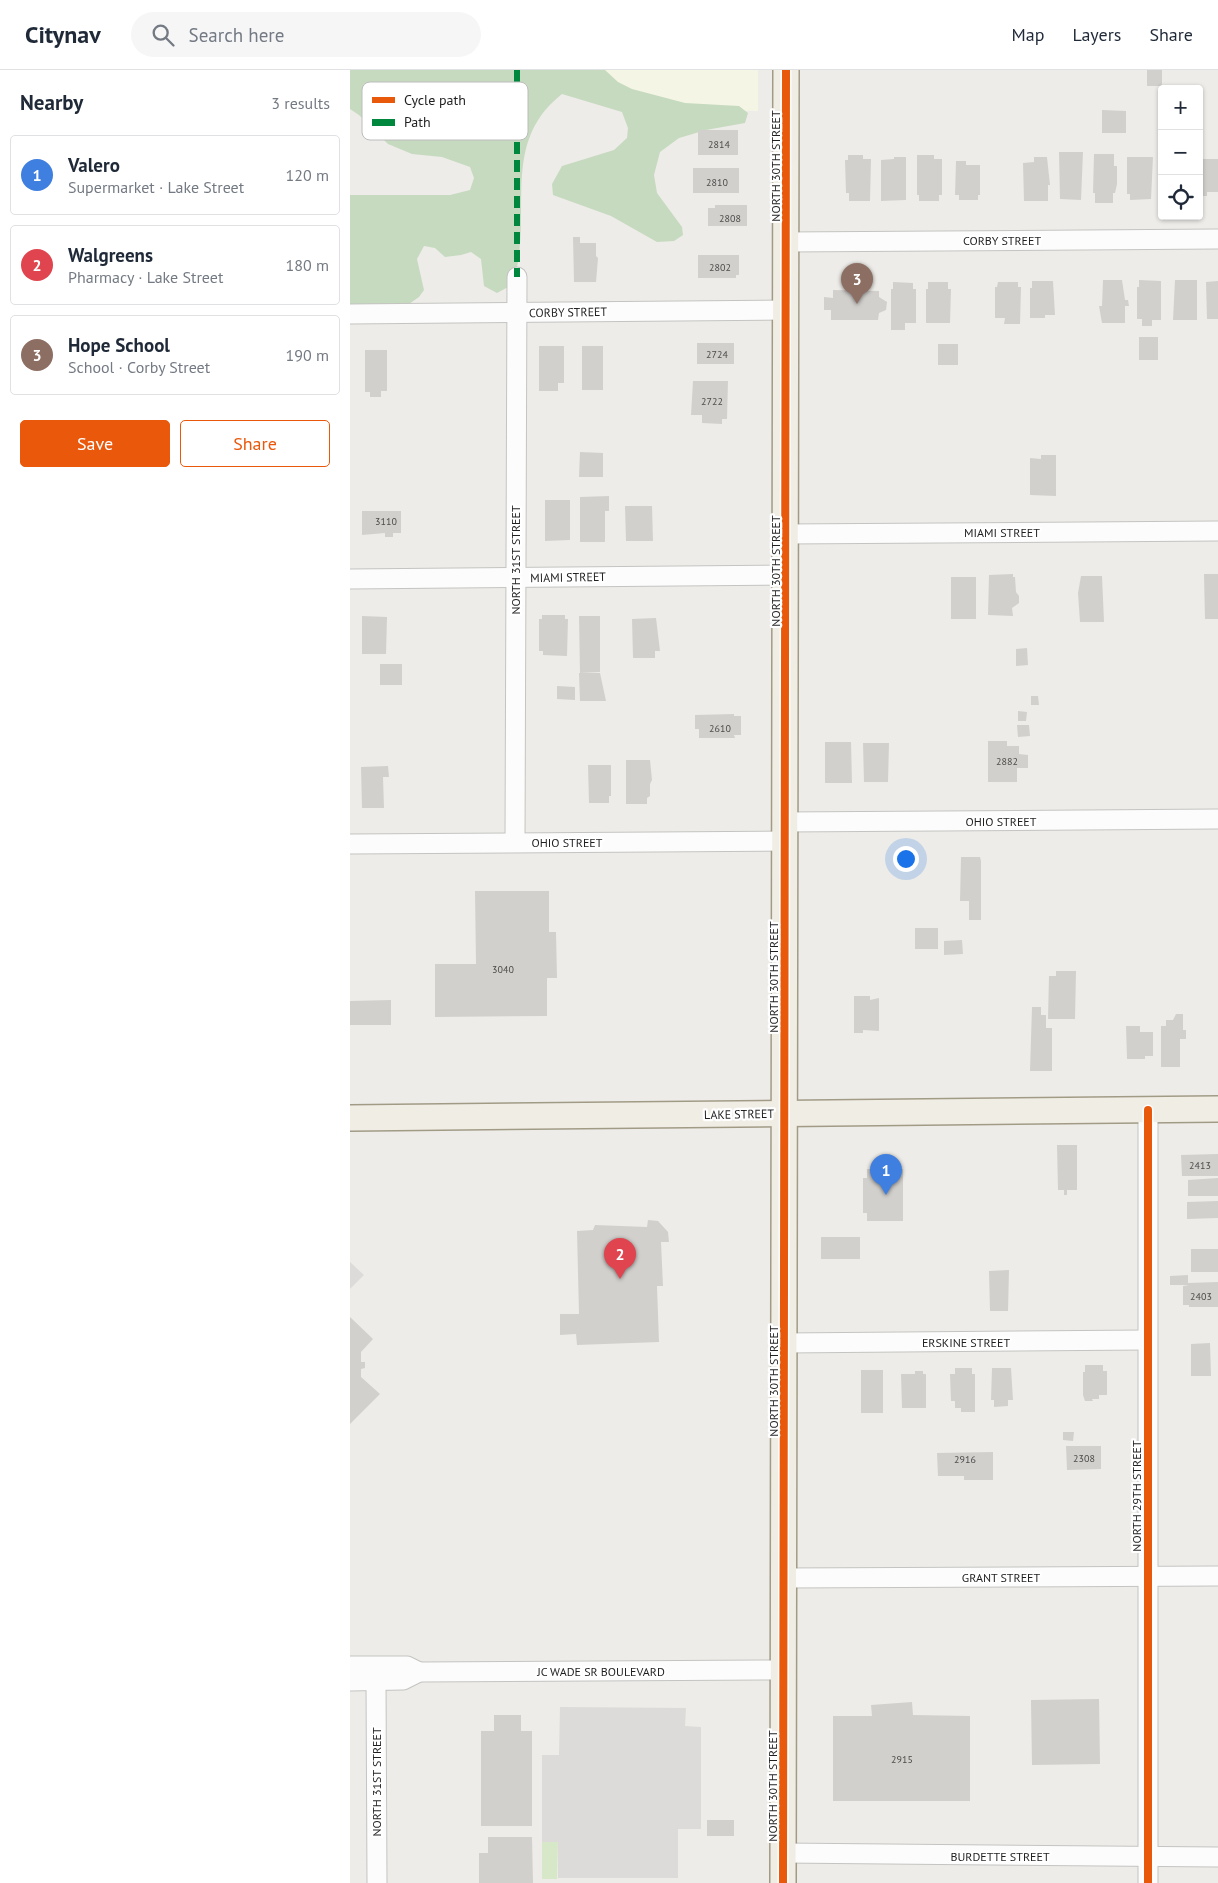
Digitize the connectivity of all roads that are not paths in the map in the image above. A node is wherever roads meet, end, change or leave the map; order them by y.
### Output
1 (786, 70) edge
2 (1218, 239) edge
3 (786, 242) junction
4 (517, 278) dead end
5 (786, 310) junction
6 (517, 313) junction
7 (350, 314) edge
8 (1218, 530) edge
9 (786, 534) junction
10 (786, 575) junction
11 (515, 577) junction
12 (350, 579) edge
13 (1218, 819) edge
14 (784, 832) junction
15 (515, 842) junction
16 (350, 844) edge
17 (1218, 1109) edge
18 (1148, 1110) junction
19 (784, 1114) junction
20 (350, 1118) edge
21 (1147, 1340) junction
22 (785, 1343) junction
23 (1148, 1576) junction
24 (1218, 1576) edge
25 (784, 1578) junction
26 (350, 1666) edge
27 (784, 1670) junction
28 (419, 1672) junction
29 (376, 1680) junction
30 (350, 1681) edge
31 (783, 1854) junction
32 (1148, 1857) junction
33 (1218, 1857) edge
34 (377, 1883) edge
35 (782, 1883) edge
36 (1148, 1883) edge

1 - 3 main road, NORTH 30TH STREET
2 - 3 street, CORBY STREET
3 - 5 main road, NORTH 30TH STREET
4 - 6 street, NORTH 31ST STREET
5 - 6 street, CORBY STREET
5 - 9 main road, NORTH 30TH STREET
6 - 7 street, CORBY STREET
6 - 11 street, NORTH 31ST STREET
8 - 9 street, MIAMI STREET
9 - 10 main road, NORTH 30TH STREET
10 - 11 street, MIAMI STREET
10 - 14 main road, NORTH 30TH STREET
11 - 12 street, MIAMI STREET
11 - 15 street, NORTH 31ST STREET
13 - 14 street, OHIO STREET
14 - 15 street, OHIO STREET
14 - 19 main road, NORTH 30TH STREET
15 - 16 street, OHIO STREET
17 - 18 main road, LAKE STREET
18 - 19 main road, LAKE STREET
18 - 21 street, NORTH 29TH STREET
19 - 20 main road, LAKE STREET
19 - 22 main road, NORTH 30TH STREET
21 - 22 street, ERSKINE STREET
21 - 23 street, NORTH 29TH STREET
22 - 25 main road, NORTH 30TH STREET
23 - 24 street, GRANT STREET
23 - 25 street, GRANT STREET
23 - 32 street, NORTH 29TH STREET
25 - 27 main road, NORTH 30TH STREET
26 - 28 street, JC WADE SR BOULEVARD
27 - 28 street, JC WADE SR BOULEVARD
27 - 31 main road, NORTH 30TH STREET
28 - 29 street, JC WADE SR BOULEVARD
29 - 30 street, JC WADE SR BOULEVARD
29 - 34 street, NORTH 31ST STREET
31 - 32 street, BURDETTE STREET
31 - 35 main road, NORTH 30TH STREET
32 - 33 street, BURDETTE STREET
32 - 36 street, NORTH 29TH STREET

